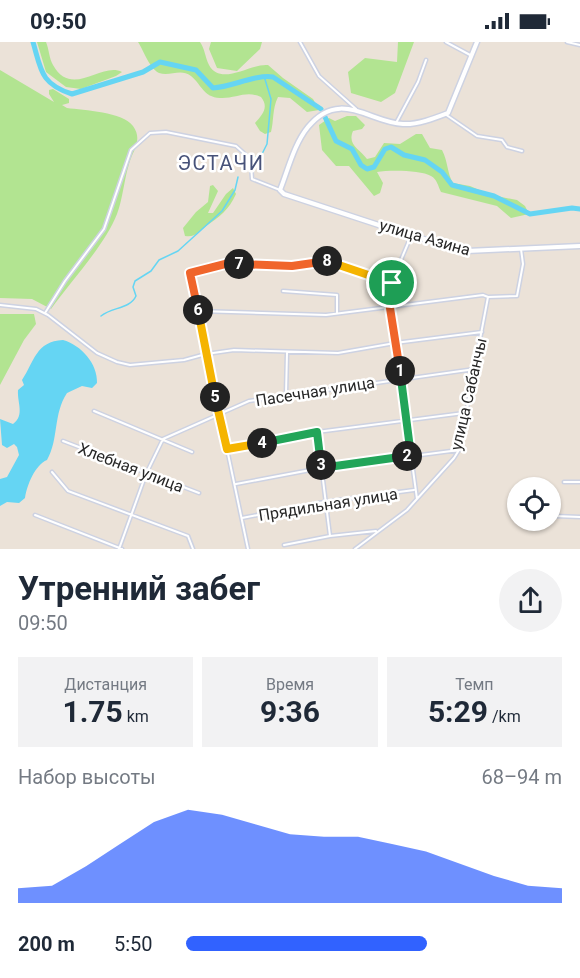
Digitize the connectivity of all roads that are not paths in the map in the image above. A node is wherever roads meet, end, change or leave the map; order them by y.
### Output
1 (300, 42) edge
2 (446, 42) edge
3 (477, 42) edge
4 (567, 42) edge
5 (580, 45) edge
6 (472, 56) junction
7 (426, 60) dead end
8 (356, 109) junction
9 (445, 114) junction
10 (396, 123) junction
11 (522, 151) dead end
12 (280, 190) junction
13 (411, 236) junction
14 (580, 246) edge
15 (521, 249) junction
16 (392, 283) junction
17 (284, 291) dead end
18 (489, 297) junction
19 (0, 305) edge
20 (390, 308) junction
21 (198, 311) junction
22 (45, 313) junction
23 (337, 314) junction
24 (482, 332) junction
25 (395, 343) junction
26 (287, 353) junction
27 (206, 354) junction
28 (475, 369) junction
29 (401, 378) junction
30 (286, 394) junction
31 (94, 411) dead end
32 (465, 413) junction
33 (219, 415) junction
34 (408, 419) junction
35 (317, 432) junction
36 (163, 439) junction
37 (63, 441) dead end
38 (227, 449) junction
39 (459, 450) junction
40 (192, 452) dead end
41 (411, 456) junction
42 (321, 468) junction
43 (52, 472) dead end
44 (146, 474) junction
45 (564, 482) dead end
46 (580, 482) edge
47 (235, 485) junction
48 (414, 490) junction
49 (199, 493) dead end
50 (417, 499) junction
51 (324, 502) junction
52 (134, 514) junction
53 (35, 515) dead end
54 (561, 516) edge
55 (580, 517) edge
56 (242, 518) junction
57 (379, 530) junction
58 (330, 536) junction
59 (284, 545) dead end
60 (120, 549) edge
61 (193, 549) edge
62 (248, 549) edge
63 (355, 549) edge

1 - 8 street
2 - 6 street
3 - 6 street
4 - 5 street
6 - 9 street
7 - 10 street
8 - 10 street
8 - 12 street
9 - 10 street
9 - 11 street
12 - 13 street, улица Азина
12 - 22 street
13 - 15 street, улица Азина
13 - 16 street
14 - 15 street, улица Азина
15 - 18 street
16 - 20 street
16 - 21 street
17 - 23 street
18 - 20 street
18 - 24 street, улица Сабанчы
19 - 22 street
20 - 23 street
20 - 25 street
21 - 23 street
21 - 27 street
22 - 27 street
24 - 25 street
24 - 28 street, улица Сабанчы
25 - 26 street
25 - 29 street
26 - 27 street
26 - 30 street
27 - 33 street
28 - 29 street, Пасечная улица
28 - 32 street, улица Сабанчы
29 - 30 street, Пасечная улица
29 - 34 street
30 - 33 street, Пасечная улица
31 - 36 street
32 - 34 street
32 - 39 street, улица Сабанчы
33 - 36 street, Пасечная улица
33 - 38 street
34 - 35 street
34 - 41 street
35 - 38 street
35 - 42 street
36 - 40 street
36 - 44 street
37 - 44 street, Хлебная улица
38 - 47 street
39 - 41 street
39 - 50 street, улица Сабанчы
41 - 42 street
41 - 48 street
42 - 47 street
42 - 51 street
43 - 52 street
44 - 49 street, Хлебная улица
44 - 52 street
45 - 46 street
47 - 56 street
48 - 50 street
48 - 51 street, Прядильная улица
50 - 57 street, улица Сабанчы
51 - 56 street, Прядильная улица
51 - 58 street
52 - 60 street
52 - 61 street
53 - 60 street
54 - 55 street
56 - 62 street
57 - 58 street
57 - 63 street, улица Сабанчы
58 - 59 street

